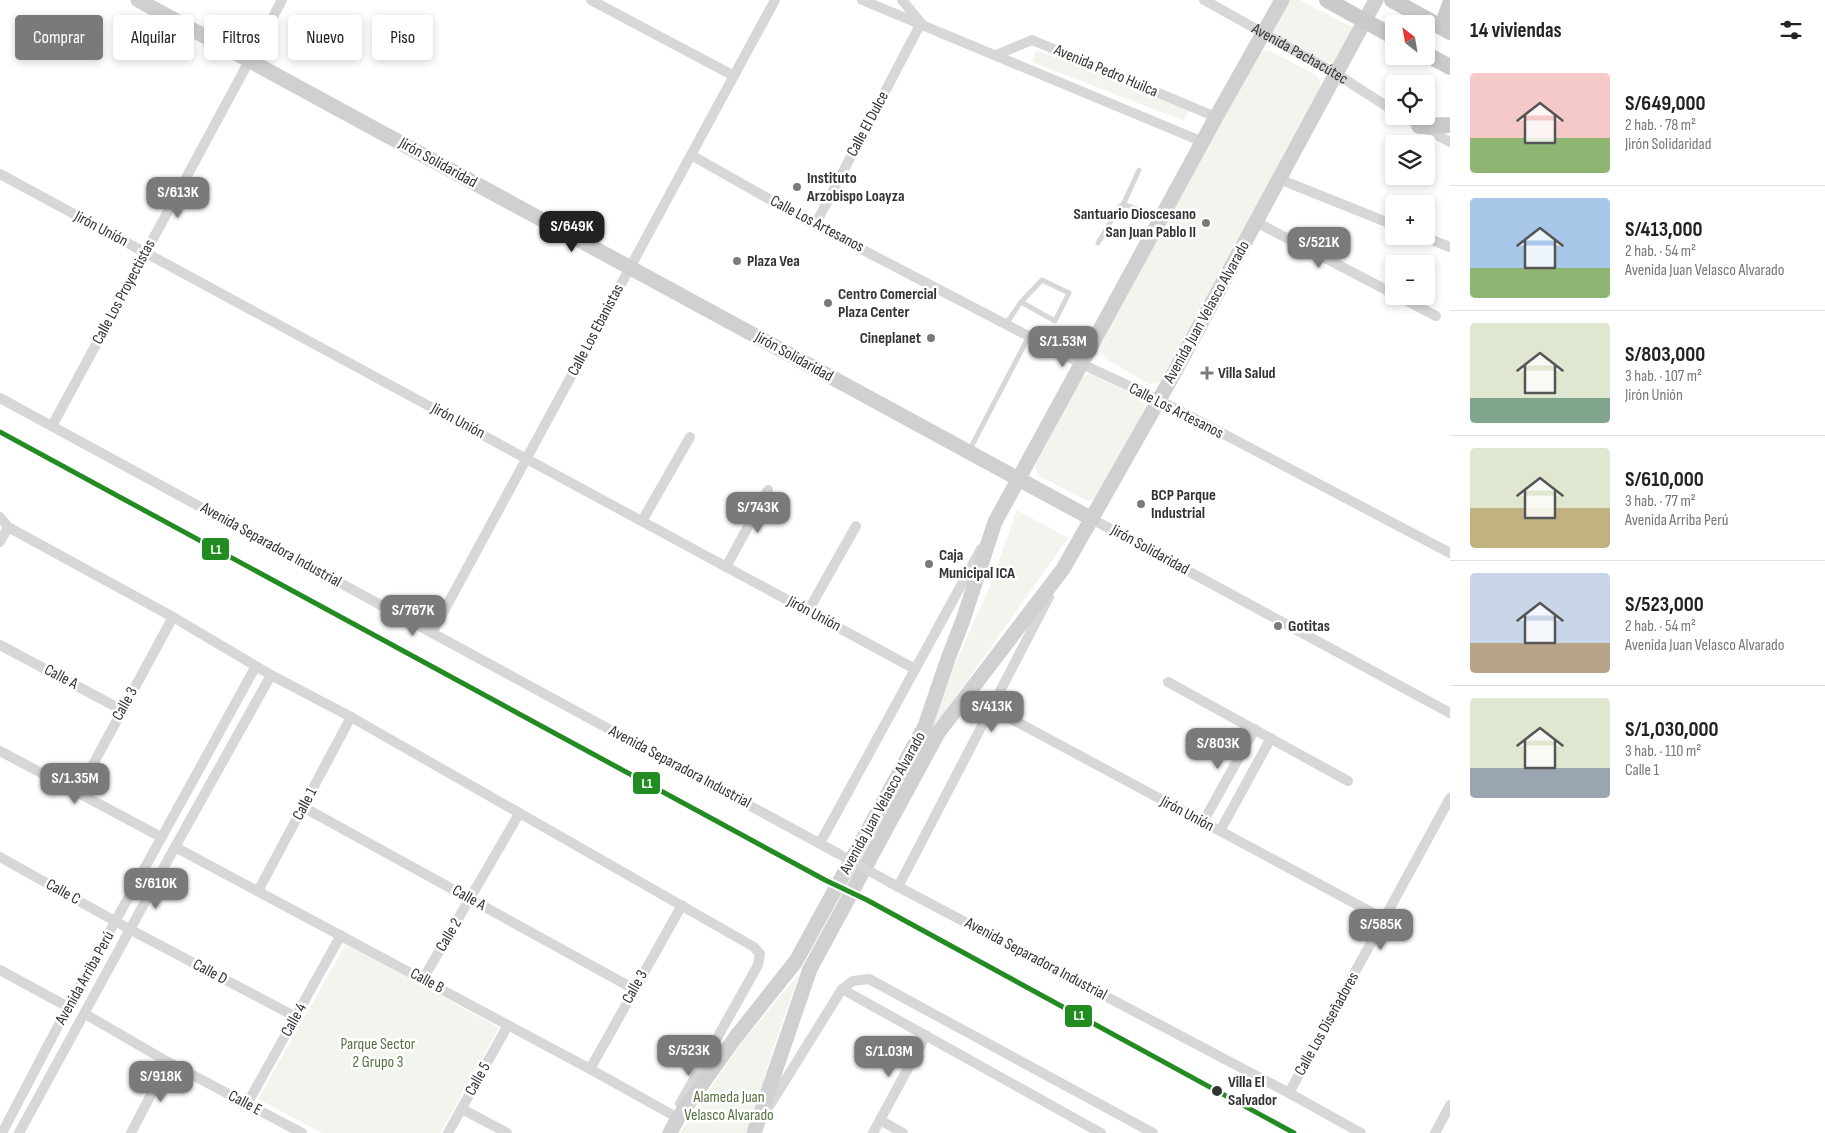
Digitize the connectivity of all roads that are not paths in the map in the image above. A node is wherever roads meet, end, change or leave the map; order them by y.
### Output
1 (138, 0) edge
2 (282, 0) edge
3 (591, 0) edge
4 (775, 0) edge
5 (862, 0) edge
6 (902, 0) edge
7 (1204, 0) edge
8 (1282, 0) edge
9 (1327, 0) edge
10 (1376, 0) edge
11 (1392, 0) edge
12 (1450, 4) edge
13 (274, 15) edge
14 (1365, 21) junction
15 (921, 24) junction
16 (1385, 31) edge
17 (1450, 32) edge
18 (1263, 34) junction
19 (204, 35) edge
20 (996, 55) junction
21 (1435, 59) edge
22 (250, 60) joint
23 (1450, 67) edge
24 (1335, 73) junction
25 (734, 76) junction
26 (1385, 105) edge
27 (1216, 117) junction
28 (1450, 124) edge
29 (1419, 126) joint
30 (1203, 142) junction
31 (1450, 142) edge
32 (691, 155) junction
33 (1139, 170) dead end
34 (0, 174) edge
35 (1279, 179) junction
36 (1123, 205) junction
37 (1162, 218) junction
38 (1385, 221) edge
39 (1256, 222) junction
40 (815, 225) junction
41 (1435, 241) edge
42 (1098, 243) dead end
43 (1450, 247) edge
44 (146, 252) junction
45 (630, 268) junction
46 (1385, 289) edge
47 (1021, 302) junction
48 (1415, 305) edge
49 (1436, 316) dead end
50 (1006, 324) junction
51 (1029, 336) junction
52 (1082, 364) junction
53 (0, 398) edge
54 (1159, 400) junction
55 (52, 426) junction
56 (690, 437) dead end
57 (969, 452) junction
58 (527, 459) junction
59 (1019, 479) junction
60 (768, 490) dead end
61 (0, 516) edge
62 (1092, 519) junction
63 (642, 521) junction
64 (995, 522) junction
65 (856, 526) dead end
66 (8, 527) junction
67 (0, 542) edge
68 (1450, 554) edge
69 (726, 566) junction
70 (1063, 569) junction
71 (808, 611) junction
72 (173, 617) junction
73 (432, 633) junction
74 (0, 645) edge
75 (256, 666) junction
76 (915, 669) junction
77 (271, 675) junction
78 (1168, 682) dead end
79 (991, 708) junction
80 (122, 710) junction
81 (1450, 713) edge
82 (351, 717) junction
83 (1254, 730) junction
84 (1271, 738) junction
85 (0, 750) edge
86 (1348, 781) dead end
87 (78, 792) junction
88 (1450, 798) edge
89 (303, 807) junction
90 (519, 814) junction
91 (1203, 822) junction
92 (1220, 831) junction
93 (161, 837) junction
94 (820, 843) junction
95 (175, 847) junction
96 (0, 857) edge
97 (895, 885) junction
98 (258, 891) junction
99 (470, 899) junction
100 (682, 905) junction
101 (1384, 920) junction
102 (124, 926) junction
103 (341, 935) junction
104 (0, 970) edge
105 (423, 979) junction
106 (634, 989) junction
107 (842, 989) junction
108 (68, 1007) junction
109 (85, 1014) junction
110 (296, 1017) junction
111 (508, 1025) junction
112 (926, 1035) junction
113 (168, 1062) junction
114 (590, 1069) junction
115 (1289, 1093) junction
116 (247, 1104) junction
117 (1450, 1105) edge
118 (462, 1109) junction
119 (676, 1117) junction
120 (880, 1120) junction
121 (757, 1127) edge
122 (1089, 1130) edge
123 (2, 1133) edge
124 (20, 1133) edge
125 (131, 1133) edge
126 (302, 1133) edge
127 (448, 1133) edge
128 (507, 1133) edge
129 (670, 1133) edge
130 (873, 1133) edge
131 (903, 1133) edge
132 (1101, 1133) edge
133 (1153, 1133) edge
134 (1361, 1133) edge
135 (1436, 1133) edge

1 - 19 main road, Jirón Solidaridad
2 - 13 street, Calle Los Proyectistas
3 - 25 street
4 - 25 street, Calle Los Ebanistas
5 - 15 street
6 - 15 street
7 - 18 street, Avenida Pachacútec
8 - 18 main road, Avenida Juan Velasco Alvarado
9 - 14 main road
10 - 14 main road, Avenida Juan Velasco Alvarado
11 - 17 main road
12 - 17 main road
14 - 16 main road
14 - 24 main road, Avenida Juan Velasco Alvarado
15 - 20 street
15 - 40 street, Calle El Dulce
18 - 24 street, Avenida Pachacútec
18 - 27 main road, Avenida Juan Velasco Alvarado
20 - 27 street, Avenida Pedro Huilca
20 - 30 street
21 - 23 main road
22 - 44 street, Calle Los Proyectistas
22 - 45 main road, Jirón Solidaridad
24 - 26 street, Avenida Pachacútec
24 - 35 main road, Avenida Juan Velasco Alvarado
25 - 32 street, Calle Los Ebanistas
27 - 30 main road, Avenida Juan Velasco Alvarado
28 - 29 main road
29 - 31 street
30 - 37 main road, Avenida Juan Velasco Alvarado
32 - 40 street, Calle Los Artesanos
32 - 45 street, Calle Los Ebanistas
33 - 36 lane
34 - 44 street, Jirón Unión
35 - 38 street
35 - 39 main road, Avenida Juan Velasco Alvarado
36 - 37 lane
36 - 42 lane
37 - 52 main road, Avenida Juan Velasco Alvarado
39 - 46 street
39 - 54 main road, Avenida Juan Velasco Alvarado
40 - 50 street, Calle Los Artesanos
41 - 43 street
44 - 55 street, Calle Los Proyectistas
44 - 58 street, Jirón Unión
45 - 57 main road, Jirón Solidaridad
45 - 58 street, Calle Los Ebanistas
47 - 47 lane
47 - 50 lane
48 - 49 street
50 - 51 street, Calle Los Artesanos
51 - 52 street, Calle Los Artesanos
51 - 57 lane
52 - 54 street, Calle Los Artesanos
52 - 59 main road, Avenida Juan Velasco Alvarado
53 - 55 street, Avenida Separadora Industrial
54 - 62 main road, Avenida Juan Velasco Alvarado
54 - 68 street, Calle Los Artesanos
55 - 73 street, Avenida Separadora Industrial
56 - 63 street
57 - 59 main road, Jirón Solidaridad
58 - 63 street, Jirón Unión
58 - 73 street, Calle Los Ebanistas
59 - 62 main road, Jirón Solidaridad
59 - 64 main road, Avenida Juan Velasco Alvarado
60 - 69 street
61 - 66 street
62 - 70 main road, Avenida Juan Velasco Alvarado
62 - 81 street, Jirón Solidaridad
63 - 69 street, Jirón Unión
64 - 76 street, Avenida Juan Velasco Alvarado
64 - 119 main road, Avenida Juan Velasco Alvarado
65 - 71 street
66 - 67 street
66 - 72 street
69 - 71 street, Jirón Unión
70 - 79 street, Avenida Juan Velasco Alvarado
70 - 121 main road, Avenida Juan Velasco Alvarado
71 - 76 street, Jirón Unión
72 - 75 street
72 - 80 street, Calle 3
73 - 94 street, Avenida Separadora Industrial
74 - 80 street, Calle A
75 - 77 street
75 - 93 street, Avenida Arriba Perú
76 - 94 street, Avenida Juan Velasco Alvarado
77 - 82 street
77 - 95 street, Avenida Arriba Perú
78 - 83 street
79 - 91 street, Jirón Unión
79 - 97 street, Avenida Juan Velasco Alvarado
80 - 87 street, Calle 3
82 - 89 street, Calle 1
82 - 90 street
83 - 84 street
83 - 91 street
84 - 86 street
84 - 92 street
85 - 87 street
87 - 93 street
88 - 101 street, Calle Los Diseñadores
89 - 98 street, Calle 1
89 - 99 street, Calle A
90 - 99 street, Calle 2
90 - 100 street
91 - 92 street, Jirón Unión
92 - 101 street, Jirón Unión
93 - 102 street, Avenida Arriba Perú
94 - 97 street, Avenida Separadora Industrial, bridge
95 - 98 street, Calle B
95 - 102 street, Avenida Arriba Perú
96 - 102 street, Calle C
97 - 115 street, Avenida Separadora Industrial
98 - 103 street, Calle B
99 - 105 street, Calle 2
99 - 106 street, Calle A
100 - 106 street, Calle 3
100 - 119 street, Avenida Juan Velasco Alvarado
101 - 115 street, Calle Los Diseñadores
102 - 108 street, Avenida Arriba Perú
102 - 109 street, Avenida Arriba Perú
102 - 110 street, Calle D
103 - 105 street, Calle B
103 - 110 street, Calle 4
104 - 108 street
105 - 111 street, Calle B
106 - 114 street, Calle 3
107 - 112 street
107 - 121 street, Avenida Juan Velasco Alvarado
107 - 133 street
108 - 123 street, Avenida Arriba Perú
109 - 113 street, Calle E
109 - 124 street, Avenida Arriba Perú
110 - 116 street, Calle 4
111 - 114 street, Calle B
111 - 118 street, Calle 5
112 - 120 street
112 - 122 street
113 - 116 street, Calle E
113 - 125 street
114 - 119 street, Calle B
115 - 134 street, Avenida Separadora Industrial
116 - 126 street, Calle E
117 - 135 street
118 - 127 street, Calle 5
118 - 128 street
119 - 129 main road, Avenida Juan Velasco Alvarado
120 - 130 street
120 - 131 street
122 - 132 street

